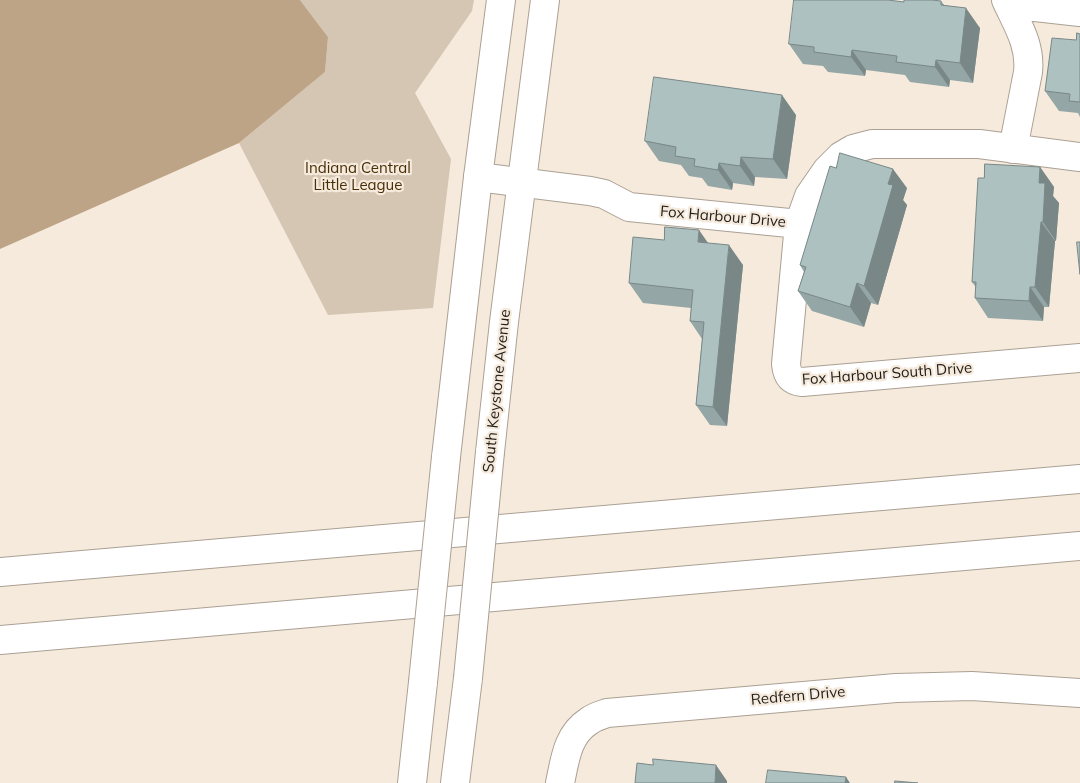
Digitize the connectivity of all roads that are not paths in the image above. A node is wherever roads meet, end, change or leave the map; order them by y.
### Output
1 (501, 0) edge
2 (545, 0) edge
3 (1007, 2) edge
4 (1070, 7) edge
5 (1013, 149) junction
6 (1080, 157) edge
7 (478, 177) junction
8 (521, 183) junction
9 (799, 224) junction
10 (1080, 358) edge
11 (1080, 480) edge
12 (1080, 546) edge
13 (0, 572) edge
14 (0, 640) edge
15 (1080, 693) edge
16 (412, 783) edge
17 (455, 783) edge
18 (560, 783) edge

1 - 7 main road
2 - 8 main road, South Keystone Avenue
3 - 4 main road
3 - 5 main road
5 - 6 main road, Fox Harbour Drive
5 - 9 main road, Fox Harbour Drive
7 - 8 main road, Fox Harbour Drive
7 - 16 main road, bridge
8 - 9 main road, Fox Harbour Drive
8 - 17 main road, South Keystone Avenue, bridge
9 - 10 main road, Fox Harbour South Drive
11 - 13 main road
12 - 14 main road
15 - 18 main road, Redfern Drive

